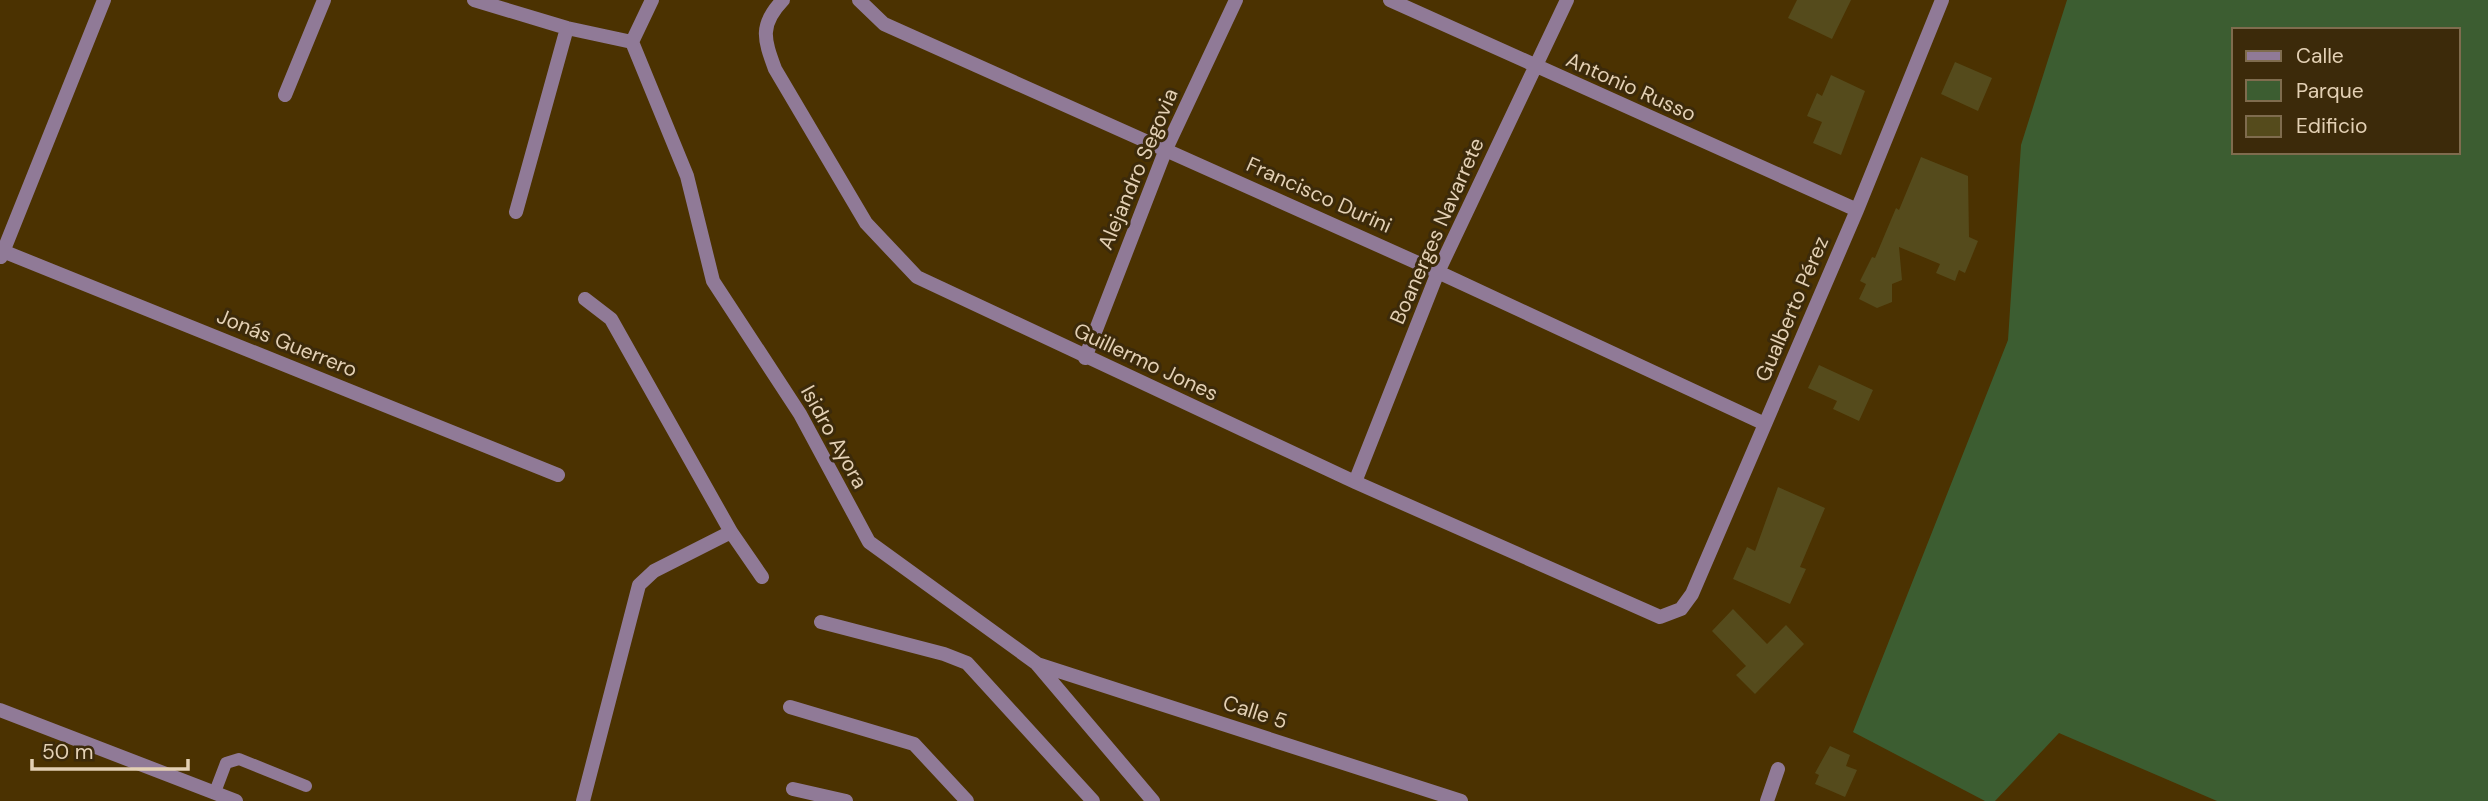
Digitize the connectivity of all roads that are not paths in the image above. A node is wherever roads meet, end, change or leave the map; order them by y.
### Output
1 (104, 0) edge
2 (324, 0) edge
3 (474, 0) edge
4 (652, 0) edge
5 (783, 0) edge
6 (859, 0) edge
7 (1236, 0) edge
8 (1390, 0) edge
9 (1567, 0) edge
10 (1942, 0) edge
11 (566, 28) junction
12 (632, 42) junction
13 (1536, 67) junction
14 (285, 95) dead end
15 (1166, 149) junction
16 (1857, 210) junction
17 (516, 212) dead end
18 (1, 253) edge
19 (1438, 272) junction
20 (585, 299) dead end
21 (1085, 358) junction
22 (1765, 424) junction
23 (558, 475) dead end
24 (1355, 482) junction
25 (731, 532) junction
26 (762, 577) dead end
27 (1660, 617) joint
28 (821, 622) dead end
29 (1036, 663) junction
30 (790, 707) dead end
31 (0, 710) edge
32 (1778, 769) dead end
33 (306, 786) dead end
34 (793, 789) dead end
35 (215, 792) junction
36 (1091, 800) edge
37 (236, 801) edge
38 (583, 801) edge
39 (846, 801) edge
40 (967, 801) edge
41 (1153, 801) edge
42 (1461, 801) edge
43 (1767, 801) edge

1 - 18 street
2 - 14 street
3 - 11 street
4 - 12 street
5 - 21 street, Guillermo Jones
6 - 15 street, Francisco Durini
7 - 15 street, Alejandro Segovia
8 - 13 street, Antonio Russo
9 - 13 street, Boanerges Navarrete
10 - 16 street, Gualberto Pérez
11 - 12 street
11 - 17 street
12 - 29 street, Isidro Ayora
13 - 16 street, Antonio Russo
13 - 19 street, Boanerges Navarrete
15 - 19 street, Francisco Durini
15 - 21 street, Alejandro Segovia
16 - 22 street, Gualberto Pérez
18 - 23 street, Jonás Guerrero
19 - 22 street, Francisco Durini
19 - 24 street, Boanerges Navarrete
20 - 25 street
21 - 24 street, Guillermo Jones
22 - 27 street, Gualberto Pérez
24 - 27 street, Guillermo Jones
25 - 26 street
25 - 38 street
28 - 36 street
29 - 41 street, Isidro Ayora
29 - 42 street, Calle 5
30 - 40 street
31 - 35 street
32 - 43 street
33 - 35 lane
34 - 39 street
35 - 37 street

